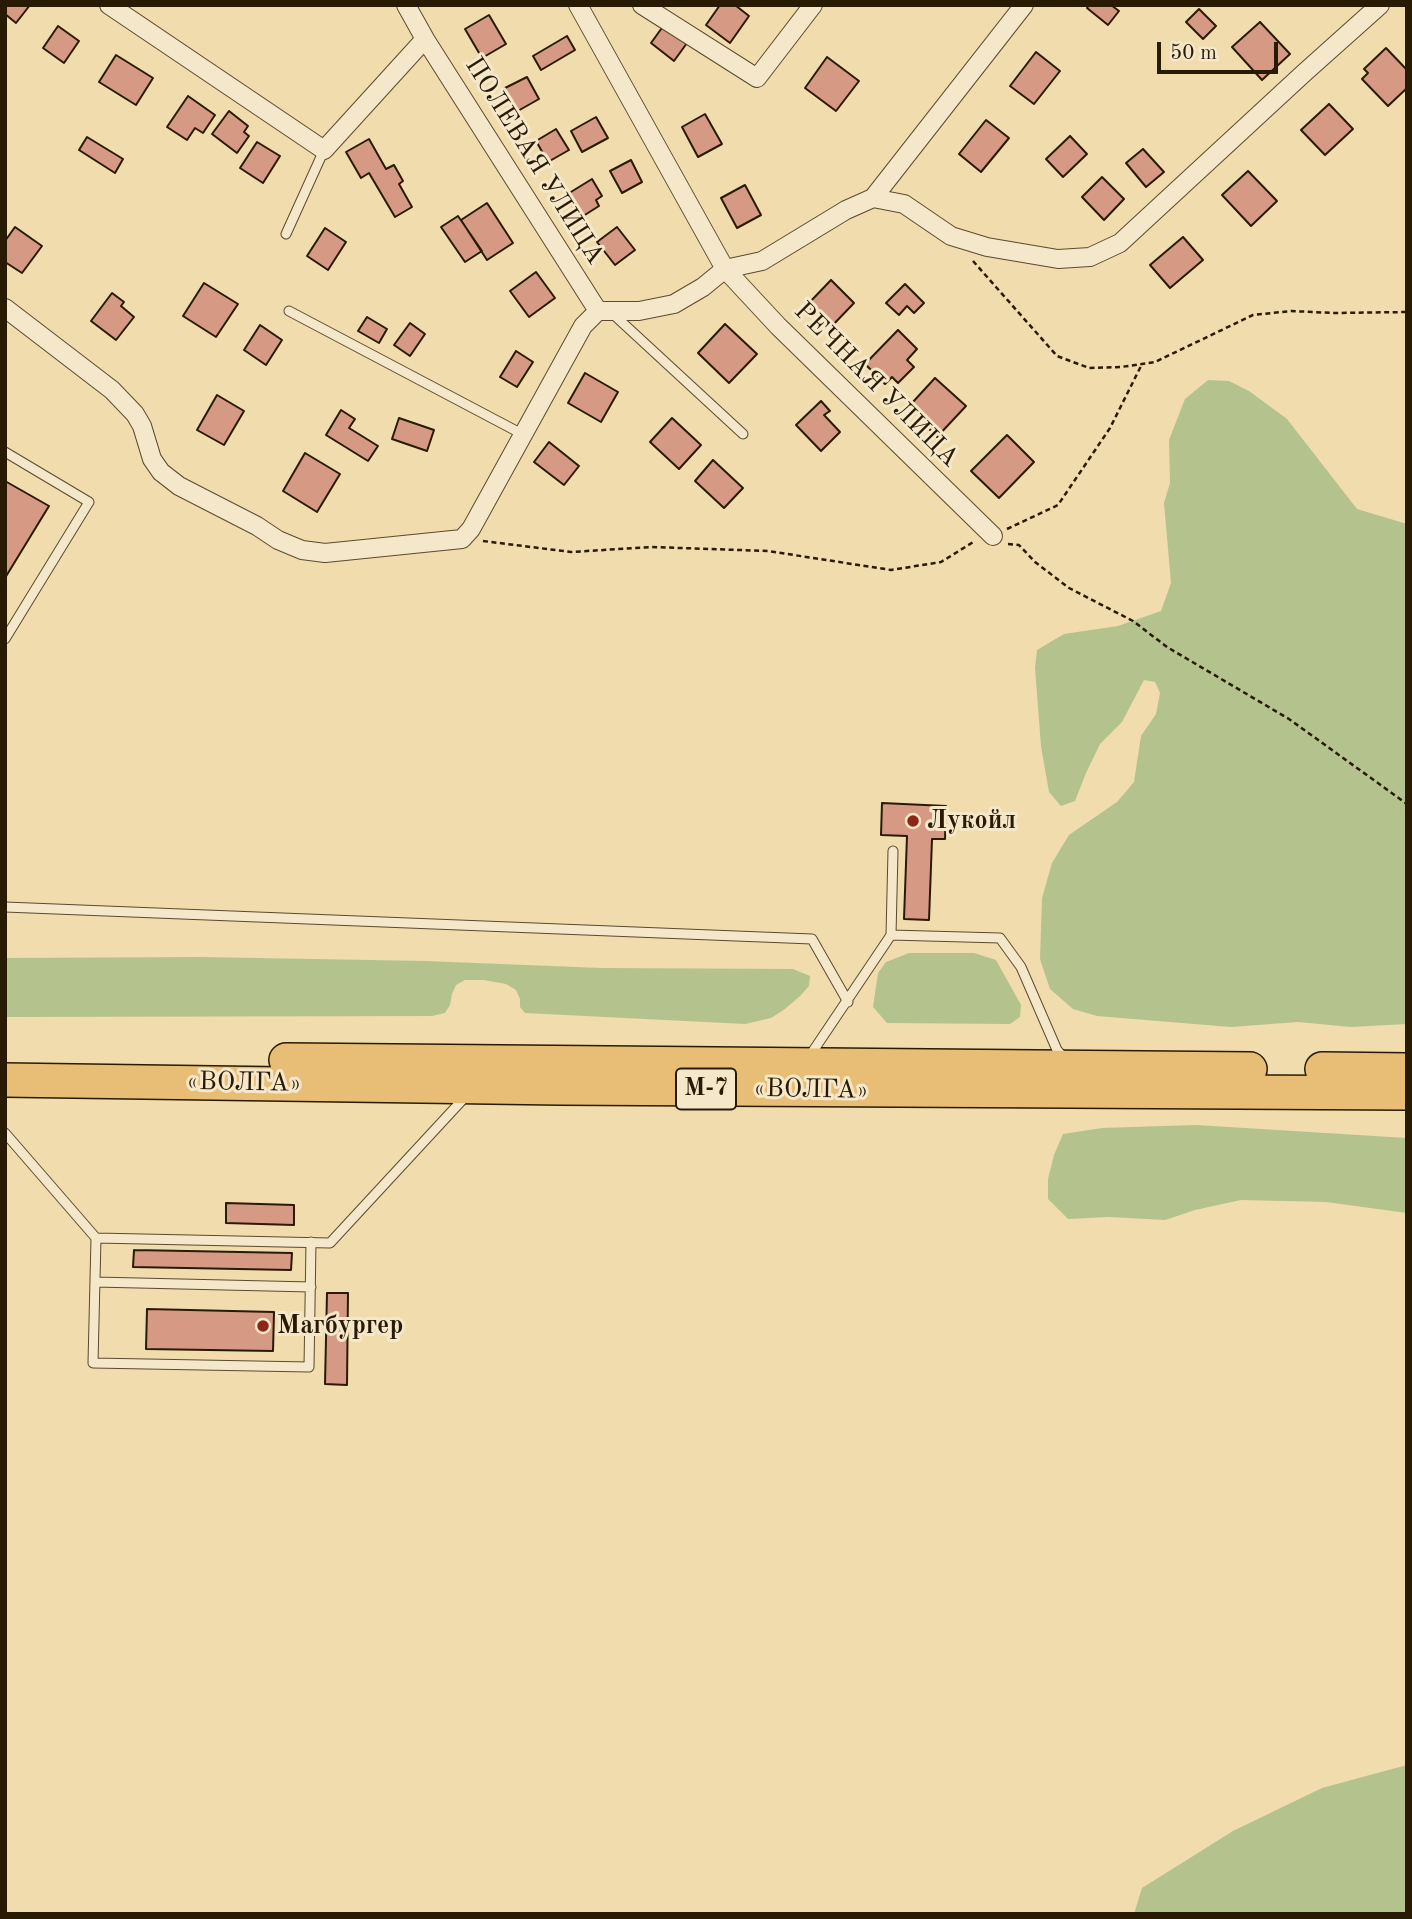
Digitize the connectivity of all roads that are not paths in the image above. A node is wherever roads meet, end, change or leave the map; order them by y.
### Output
1 (109, 5) edge
2 (406, 5) edge
3 (578, 5) edge
4 (642, 5) edge
5 (813, 5) edge
6 (1024, 5) edge
7 (1380, 5) edge
8 (425, 39) junction
9 (324, 150) junction
10 (873, 198) junction
11 (286, 234) dead end
12 (725, 269) junction
13 (5, 308) edge
14 (289, 311) dead end
15 (604, 311) junction
16 (743, 433) dead end
17 (524, 435) junction
18 (5, 452) edge
19 (993, 537) road end
20 (5, 639) edge
21 (892, 851) dead end
22 (5, 907) edge
23 (891, 935) junction
24 (848, 1002) junction
25 (5, 1058) edge
26 (803, 1065) junction
27 (1074, 1068) junction
28 (1407, 1070) edge
29 (5, 1080) edge
30 (475, 1087) junction
31 (1407, 1093) edge
32 (5, 1133) edge
33 (96, 1238) junction
34 (312, 1242) junction
35 (95, 1282) junction
36 (311, 1287) junction

1 - 9 street
2 - 8 street, ПОЛЕВАЯ УЛИЦА
3 - 12 street, РЕЧНАЯ УЛИЦА
4 - 5 street
6 - 10 street
7 - 10 street
8 - 9 street
8 - 15 street, ПОЛЕВАЯ УЛИЦА
9 - 11 lane
10 - 12 street
12 - 15 street
12 - 19 street, РЕЧНАЯ УЛИЦА
13 - 17 street
14 - 17 lane
15 - 16 lane
15 - 17 street
18 - 20 lane
21 - 23 lane
22 - 24 lane
23 - 24 lane
23 - 27 lane
24 - 26 lane
25 - 26 highway, «ВОЛГА» / М-7
26 - 27 highway, «ВОЛГА» / М-7
27 - 28 highway, «ВОЛГА» / М-7
29 - 30 highway, «ВОЛГА» / М-7
30 - 31 highway, «ВОЛГА» / М-7
30 - 34 lane
32 - 33 lane
33 - 34 lane
33 - 35 lane
34 - 36 lane
35 - 36 lane
35 - 36 lane

